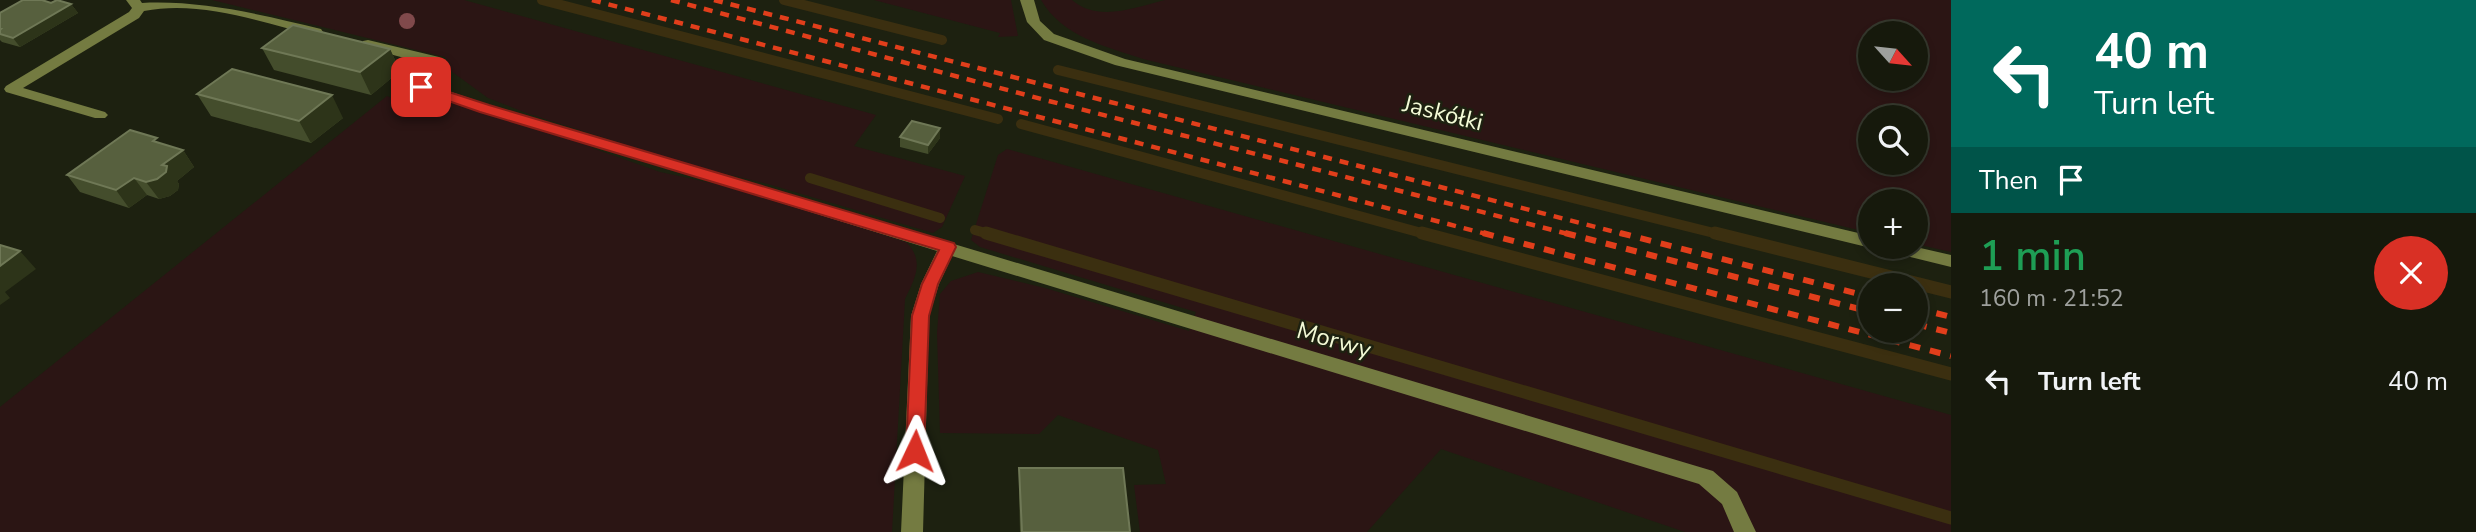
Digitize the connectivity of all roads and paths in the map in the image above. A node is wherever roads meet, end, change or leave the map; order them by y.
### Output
1 (1027, 0) edge
2 (136, 3) edge
3 (326, 34) edge
4 (353, 40) edge
5 (6, 87) edge
6 (100, 115) dead end
7 (1858, 239) edge
8 (948, 247) junction
9 (1928, 256) edge
10 (1951, 261) edge
11 (912, 532) edge
12 (1745, 532) edge

1 - 7 street, Jaskółki
2 - 3 street
2 - 5 street
4 - 8 street, Morwy
5 - 6 street
8 - 11 street
8 - 12 street, Morwy
9 - 10 street

